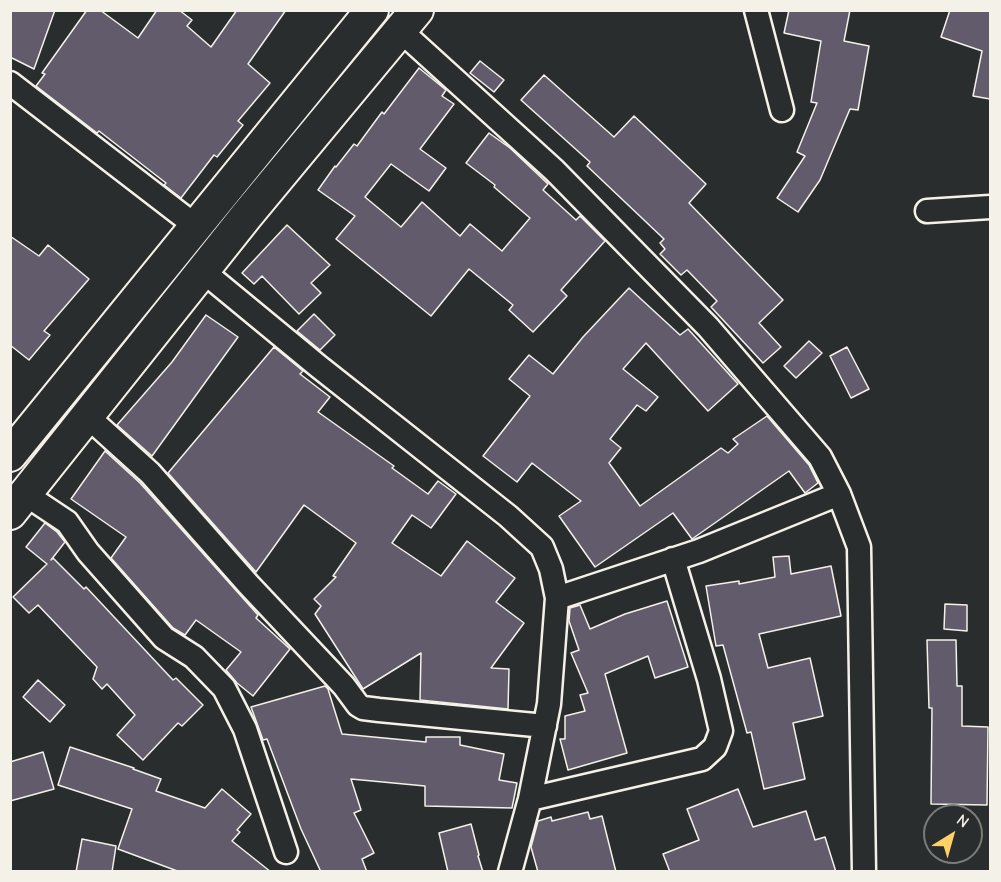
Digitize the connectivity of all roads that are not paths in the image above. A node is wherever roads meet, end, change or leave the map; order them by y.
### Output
1 (372, 10) edge
2 (756, 10) edge
3 (409, 21) edge
4 (10, 83) edge
5 (782, 110) dead end
6 (990, 207) edge
7 (927, 211) dead end
8 (196, 227) junction
9 (204, 272) junction
10 (87, 416) junction
11 (10, 455) edge
12 (839, 494) junction
13 (18, 504) edge
14 (673, 559) junction
15 (557, 598) junction
16 (545, 726) junction
17 (530, 799) junction
18 (286, 852) dead end
19 (510, 872) edge
20 (864, 872) edge

1 - 8 main road
2 - 5 street
3 - 9 main road
3 - 12 street
4 - 8 street
6 - 7 street
8 - 11 main road
9 - 10 main road
9 - 15 street
10 - 13 main road
10 - 16 street
12 - 14 street
12 - 20 street
13 - 18 street
14 - 15 street
14 - 17 street
15 - 16 street
16 - 17 street
17 - 19 street

